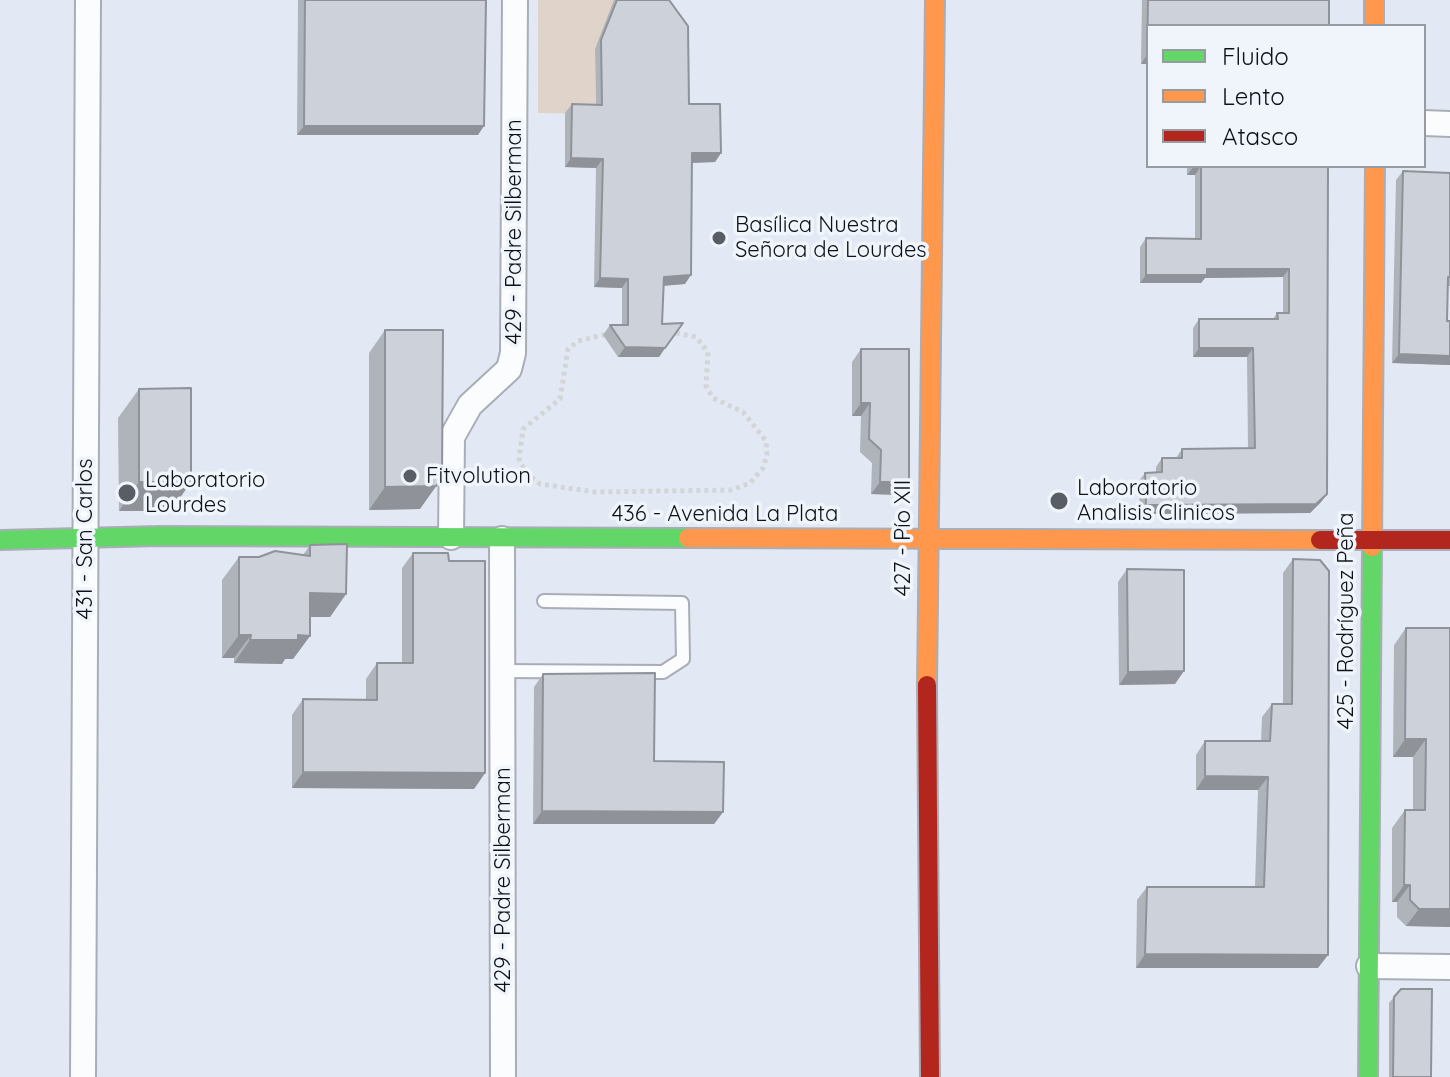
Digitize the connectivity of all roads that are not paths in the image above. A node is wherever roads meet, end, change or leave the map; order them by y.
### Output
1 (88, 0) edge
2 (515, 0) edge
3 (935, 0) edge
4 (1374, 0) edge
5 (1374, 24) edge
6 (1426, 123) edge
7 (1450, 124) edge
8 (1375, 168) edge
9 (451, 537) junction
10 (926, 538) junction
11 (85, 539) junction
12 (502, 539) junction
13 (1370, 539) junction
14 (0, 540) edge
15 (1450, 540) edge
16 (544, 601) dead end
17 (502, 671) junction
18 (1369, 966) junction
19 (1450, 967) edge
20 (83, 1077) edge
21 (503, 1077) edge
22 (930, 1077) edge
23 (1368, 1077) edge

1 - 11 street, 431 - San Carlos
2 - 9 street, 429 - Padre Silberman
3 - 10 street, 427 - Pío XII
4 - 5 street
6 - 7 street
8 - 13 street, 425 - Rodríguez Peña
9 - 11 street, 436 - Avenida La Plata
9 - 12 street, 436 - Avenida La Plata
10 - 12 street, 436 - Avenida La Plata
10 - 13 street, 436 - Avenida La Plata
10 - 22 street, 427 - Pío XII
11 - 14 street, 436 - Avenida La Plata
11 - 20 street, 431 - San Carlos
12 - 17 street, 429 - Padre Silberman
13 - 15 street, 436 - Avenida La Plata
13 - 18 street, 425 - Rodríguez Peña
16 - 17 lane
17 - 21 street, 429 - Padre Silberman
18 - 19 street
18 - 23 street, 425 - Rodríguez Peña

